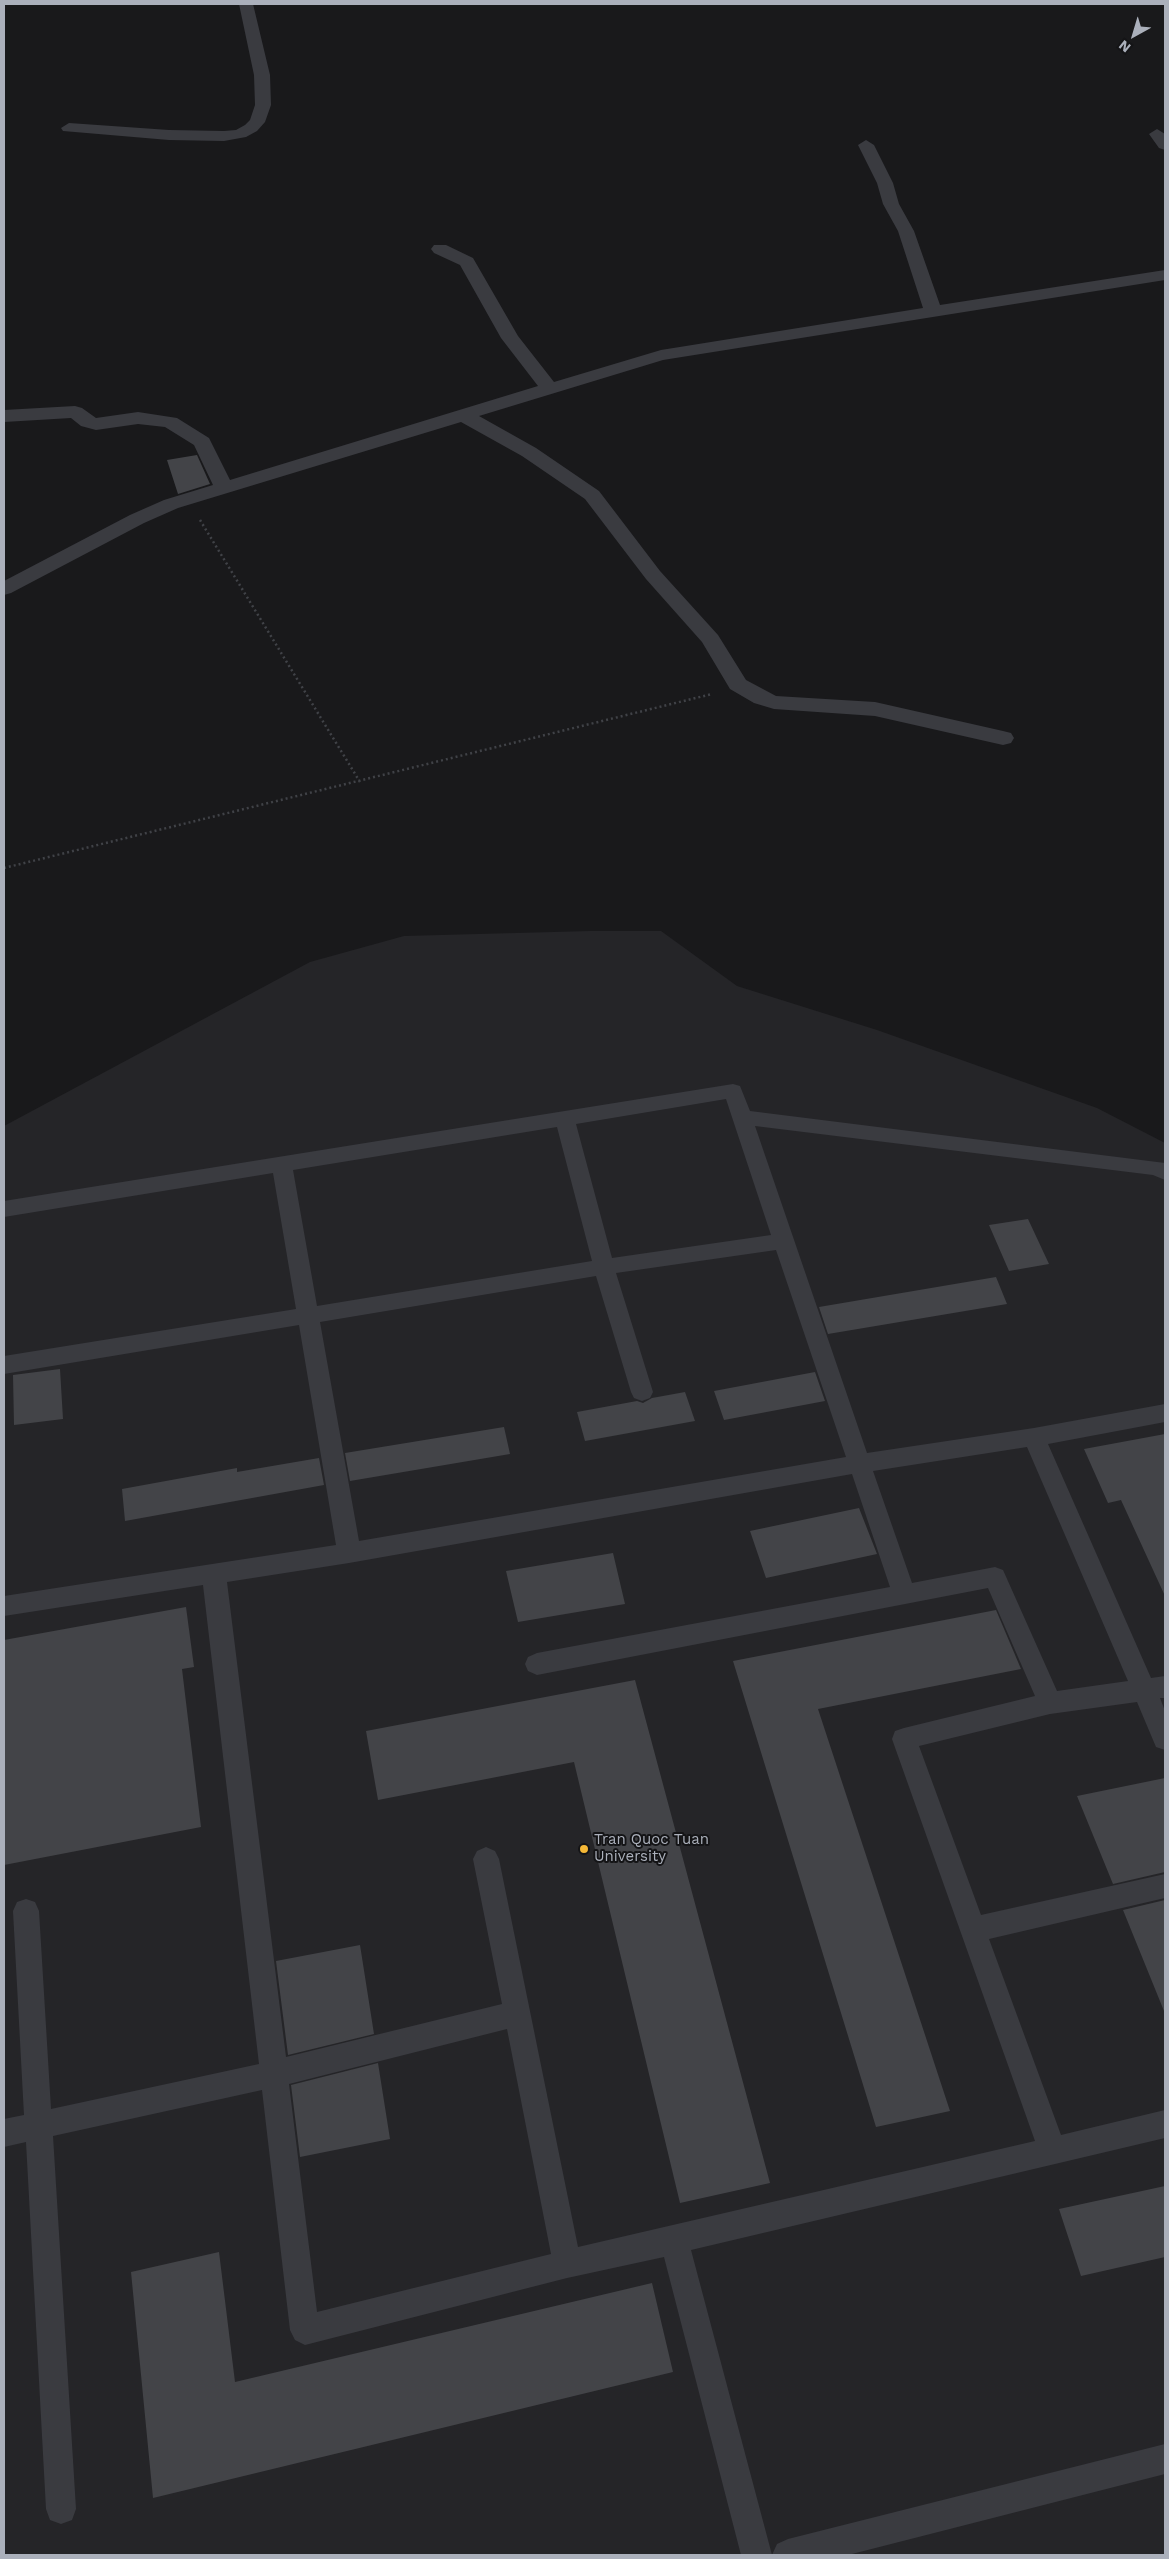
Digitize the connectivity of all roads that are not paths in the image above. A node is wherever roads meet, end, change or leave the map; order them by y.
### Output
1 (246, 4) edge
2 (69, 128) dead end
3 (866, 145) dead end
4 (440, 249) dead end
5 (1165, 275) edge
6 (933, 312) junction
7 (549, 388) junction
8 (463, 415) junction
9 (4, 416) edge
10 (224, 488) junction
11 (4, 589) edge
12 (1003, 738) dead end
13 (742, 1117) junction
14 (565, 1118) junction
15 (282, 1165) junction
16 (1165, 1172) edge
17 (4, 1209) edge
18 (783, 1241) junction
19 (604, 1267) junction
20 (310, 1316) junction
21 (4, 1365) edge
22 (642, 1392) dead end
23 (1165, 1413) edge
24 (1034, 1437) junction
25 (858, 1464) junction
26 (349, 1553) junction
27 (214, 1574) junction
28 (904, 1594) junction
29 (4, 1606) edge
30 (538, 1664) dead end
31 (1155, 1688) edge
32 (1050, 1703) junction
33 (1165, 1739) edge
34 (486, 1859) dead end
35 (1165, 1886) edge
36 (26, 1910) dead end
37 (972, 1930) junction
38 (517, 2013) junction
39 (274, 2074) junction
40 (1165, 2124) edge
41 (37, 2125) junction
42 (4, 2133) edge
43 (1053, 2151) junction
44 (674, 2240) junction
45 (567, 2264) junction
46 (1165, 2459) edge
47 (61, 2509) dead end
48 (756, 2555) edge
49 (788, 2555) edge

1 - 2 street
3 - 6 street
4 - 7 street
5 - 6 street
6 - 7 street
7 - 8 street
8 - 10 street
8 - 12 street
9 - 10 street
10 - 11 street
13 - 14 lane
13 - 16 lane
13 - 18 lane
14 - 15 lane
14 - 19 lane
15 - 17 lane
15 - 20 lane
18 - 19 lane
18 - 25 lane
19 - 20 lane
19 - 22 lane
20 - 21 lane
20 - 26 lane
23 - 24 lane
24 - 25 lane
24 - 31 lane
25 - 26 lane
25 - 28 lane
26 - 27 lane
27 - 29 lane
27 - 39 lane
28 - 30 lane
28 - 32 lane
31 - 32 lane
31 - 33 lane
32 - 37 lane
34 - 38 lane
35 - 37 lane
36 - 41 lane
37 - 43 lane
38 - 39 lane
38 - 45 lane
39 - 41 lane
39 - 45 lane
40 - 43 lane
41 - 42 lane
41 - 47 lane
43 - 44 lane
44 - 45 lane
44 - 48 lane
46 - 49 lane

